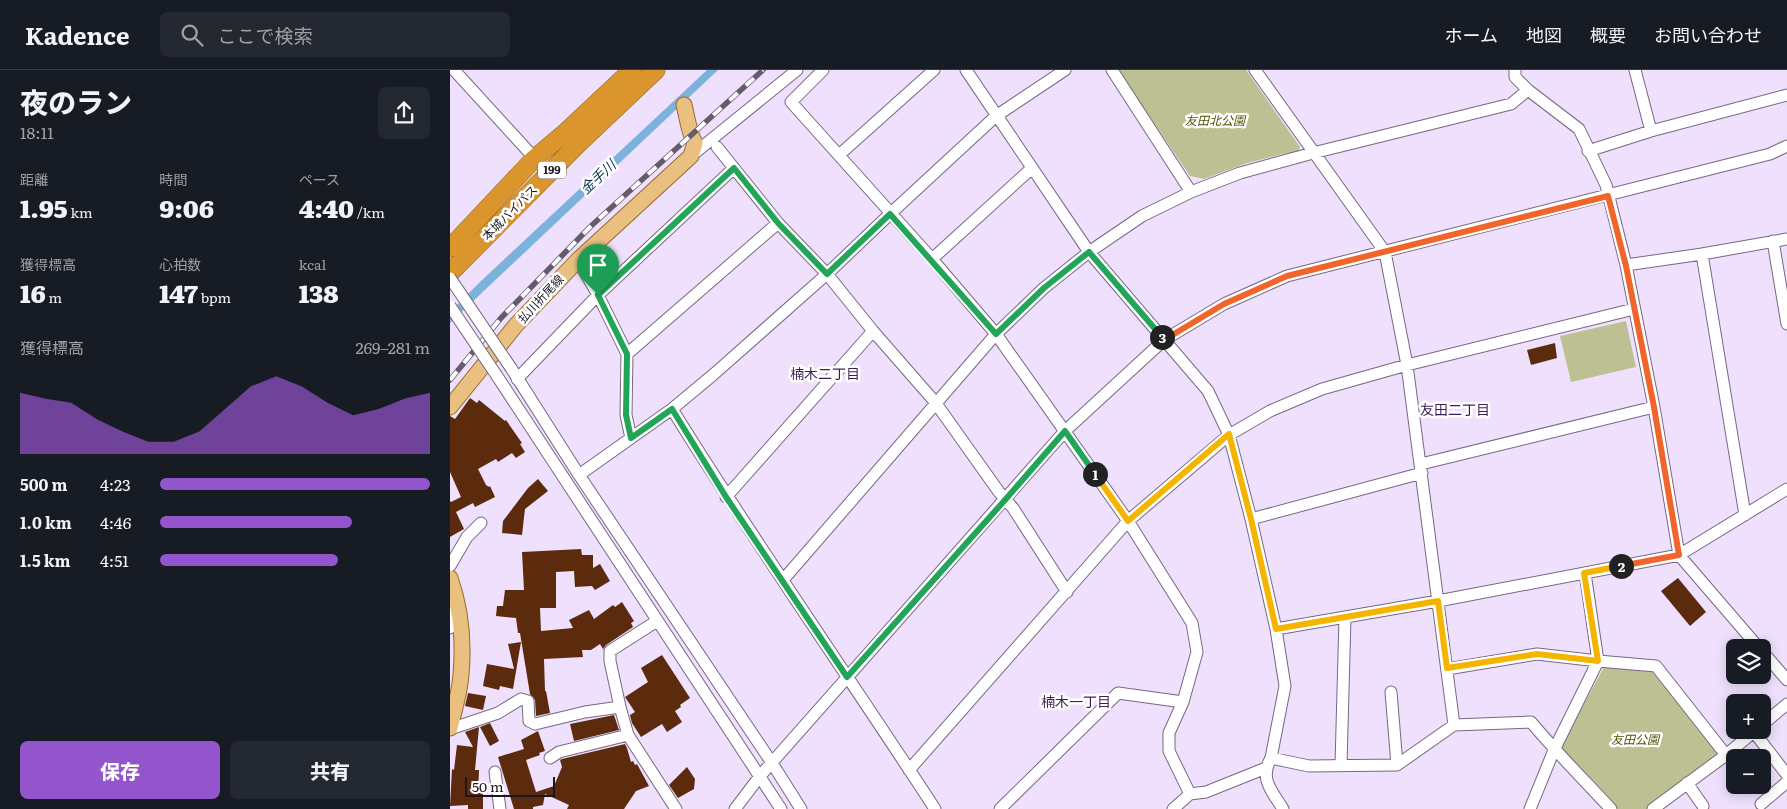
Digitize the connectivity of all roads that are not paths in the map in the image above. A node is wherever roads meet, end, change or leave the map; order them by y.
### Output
1 (454, 70) edge
2 (632, 70) edge
3 (656, 70) edge
4 (797, 70) edge
5 (823, 70) edge
6 (934, 70) edge
7 (966, 70) edge
8 (1066, 70) edge
9 (1112, 70) edge
10 (1255, 70) edge
11 (1515, 70) edge
12 (1635, 70) edge
13 (1528, 90) junction
14 (1787, 94) edge
15 (684, 105) dead end
16 (996, 116) junction
17 (1650, 131) junction
18 (1787, 146) edge
19 (717, 147) dead end
20 (1588, 151) junction
21 (1314, 152) junction
22 (839, 155) junction
23 (691, 156) junction
24 (534, 159) junction
25 (734, 168) junction
26 (1032, 168) junction
27 (548, 174) junction
28 (1191, 192) junction
29 (1608, 196) junction
30 (890, 214) junction
31 (778, 223) junction
32 (1787, 239) edge
33 (1773, 241) junction
34 (450, 248) edge
35 (1089, 252) junction
36 (1385, 252) junction
37 (1702, 254) junction
38 (578, 260) junction
39 (932, 260) junction
40 (1626, 266) junction
41 (450, 272) edge
42 (827, 274) junction
43 (450, 278) edge
44 (598, 295) junction
45 (450, 306) edge
46 (1634, 309) junction
47 (1787, 324) edge
48 (873, 331) junction
49 (996, 334) junction
50 (1164, 340) junction
51 (627, 354) junction
52 (1407, 365) junction
53 (517, 379) junction
54 (935, 402) junction
55 (450, 407) edge
56 (1654, 407) junction
57 (672, 409) junction
58 (1065, 431) junction
59 (1229, 434) junction
60 (631, 438) junction
61 (1421, 468) junction
62 (579, 475) junction
63 (1787, 489) edge
64 (726, 497) junction
65 (1005, 500) junction
66 (1745, 515) junction
67 (1251, 519) junction
68 (1128, 521) junction
69 (481, 523) dead end
70 (1679, 555) junction
71 (450, 566) edge
72 (1584, 573) junction
73 (783, 580) junction
74 (451, 581) edge
75 (1067, 592) junction
76 (1438, 601) junction
77 (1345, 617) junction
78 (657, 621) junction
79 (450, 628) edge
80 (1276, 629) junction
81 (1751, 639) edge
82 (1598, 661) junction
83 (1771, 661) edge
84 (1447, 668) junction
85 (847, 677) junction
86 (1787, 680) edge
87 (1391, 692) dead end
88 (1183, 702) junction
89 (1787, 704) edge
90 (620, 707) junction
91 (1771, 717) edge
92 (1454, 725) junction
93 (450, 728) edge
94 (628, 735) junction
95 (1745, 739) edge
96 (1764, 739) edge
97 (1733, 749) edge
98 (1554, 750) junction
99 (1726, 755) joint
100 (550, 758) dead end
101 (772, 763) junction
102 (1268, 763) junction
103 (1341, 765) junction
104 (1397, 765) junction
105 (909, 770) junction
106 (495, 772) dead end
107 (1787, 775) edge
108 (760, 776) junction
109 (1787, 782) edge
110 (1687, 783) junction
111 (1190, 794) junction
112 (1761, 804) dead end
113 (1703, 806) dead end
114 (1176, 808) edge
115 (500, 809) edge
116 (676, 809) edge
117 (735, 809) edge
118 (781, 809) edge
119 (801, 809) edge
120 (935, 809) edge
121 (1000, 809) edge
122 (1283, 809) edge
123 (1530, 809) edge
124 (1611, 809) edge
125 (1653, 809) edge

1 - 24 street
2 - 24 highway, 本城バイパス / 199
3 - 27 highway, 本城バイパス / 199
4 - 23 street
5 - 22 street
6 - 22 street
7 - 16 street
8 - 16 street
9 - 28 street
10 - 21 street
11 - 13 street
12 - 17 street
13 - 20 street
13 - 21 street
14 - 17 street
15 - 23 main road
16 - 26 street
16 - 30 street
17 - 20 street
18 - 29 street
19 - 25 street
20 - 29 street
21 - 28 street
21 - 36 street
22 - 30 street
23 - 38 main road, 払川折尾線
24 - 27 street
24 - 34 highway, 本城バイパス / 199
25 - 31 street
25 - 44 street
26 - 35 street
26 - 39 street
27 - 41 highway, 本城バイパス / 199
28 - 35 street
29 - 36 street
29 - 40 street
30 - 39 street
30 - 42 street
31 - 42 street
31 - 51 street
32 - 33 street
33 - 37 street
33 - 47 street
35 - 49 street
35 - 50 street
36 - 50 street
36 - 52 street
37 - 40 street
37 - 66 street
38 - 44 street
38 - 55 main road, 払川折尾線
39 - 49 street
40 - 46 street
42 - 48 street
42 - 57 street
43 - 53 street, bridge
44 - 51 street
44 - 53 street
45 - 78 street, bridge
46 - 52 street
46 - 56 street
48 - 54 street
48 - 64 street
49 - 54 street
49 - 58 street
50 - 58 street
50 - 59 street
51 - 60 street
52 - 59 street
52 - 61 street
53 - 62 street
54 - 65 street
54 - 73 street
56 - 61 street
56 - 70 street
57 - 60 street
57 - 64 street
58 - 65 street
58 - 68 street
59 - 67 street
59 - 68 street
60 - 62 street
61 - 67 street
61 - 76 street
62 - 101 street
63 - 66 street
64 - 73 street
65 - 75 street
65 - 85 street
66 - 70 street
67 - 80 street
68 - 75 street
68 - 88 street
69 - 71 street
70 - 72 street
70 - 81 street
72 - 76 street
72 - 82 street
73 - 85 street
74 - 79 street
74 - 93 main road
75 - 105 street
76 - 77 street
76 - 84 street
77 - 80 street
77 - 103 street
78 - 90 street
78 - 108 street
80 - 102 street
82 - 84 street
82 - 98 street
82 - 99 street
83 - 86 street
84 - 92 street
85 - 101 street
85 - 105 street
87 - 104 street
88 - 111 street
88 - 121 street
89 - 91 street
90 - 93 street
90 - 94 street
92 - 98 street
92 - 104 street
94 - 100 street
94 - 116 street
95 - 97 street
96 - 107 street
98 - 123 street
98 - 124 street
99 - 110 street
101 - 108 street
101 - 119 street
102 - 103 street
102 - 111 street
102 - 122 street
103 - 104 street
105 - 120 street
106 - 115 street
108 - 117 street
108 - 118 street
109 - 112 street
110 - 113 street
110 - 125 street
111 - 114 street

